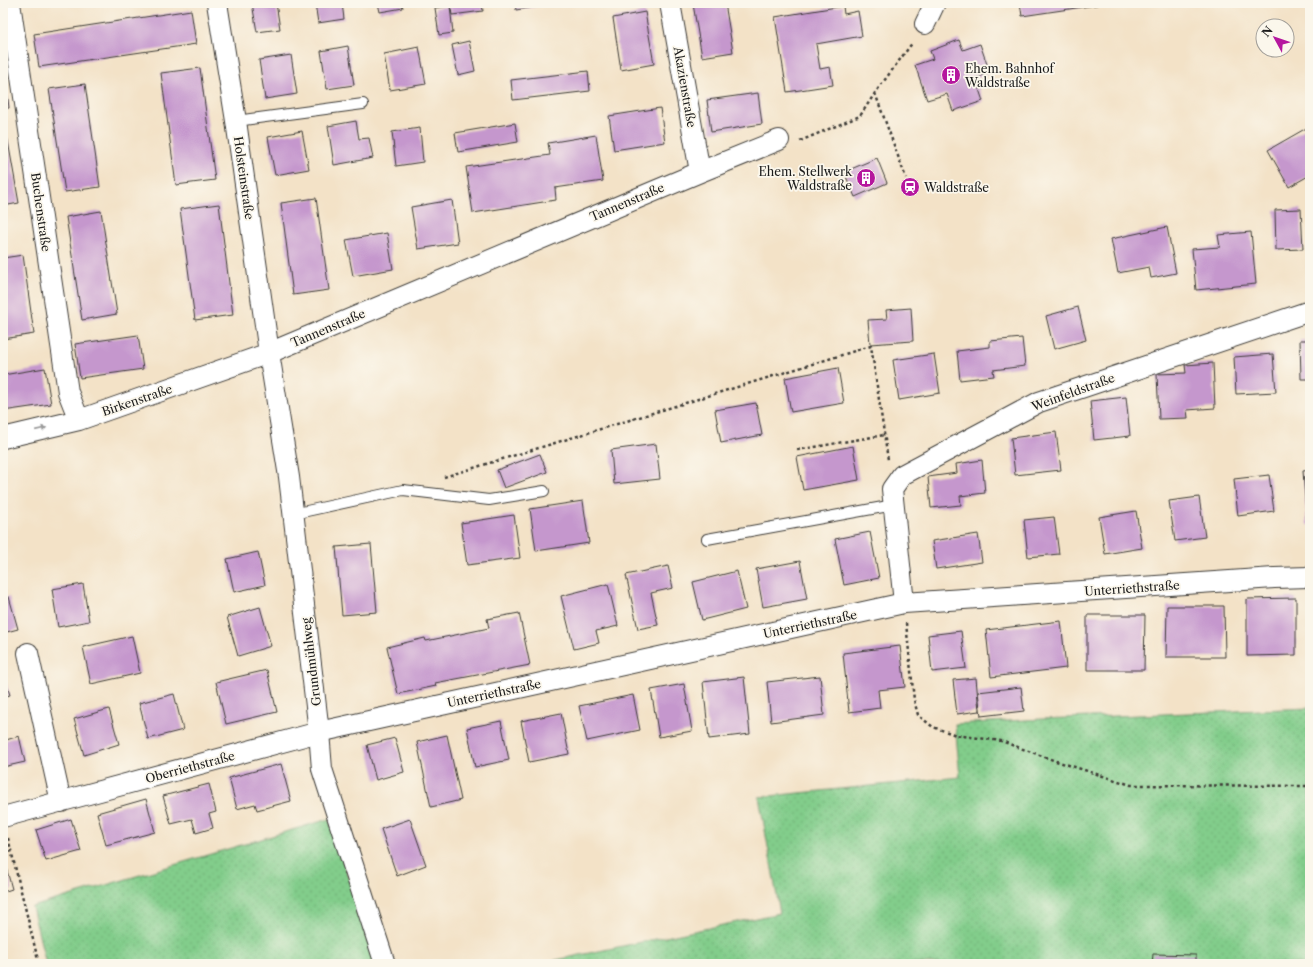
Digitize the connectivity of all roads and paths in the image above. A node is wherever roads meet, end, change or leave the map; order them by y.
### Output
1 (10, 3) edge
2 (216, 3) edge
3 (670, 3) edge
4 (935, 3) edge
5 (925, 24) joint
6 (875, 93) junction
7 (363, 104) dead end
8 (236, 121) junction
9 (779, 140) joint
10 (700, 172) junction
11 (906, 178) dead end
12 (1310, 311) edge
13 (268, 353) junction
14 (79, 420) junction
15 (884, 435) junction
16 (3, 438) edge
17 (797, 450) dead end
18 (440, 478) dead end
19 (544, 491) dead end
20 (893, 497) junction
21 (294, 514) junction
22 (707, 539) dead end
23 (1310, 577) edge
24 (904, 603) junction
25 (28, 653) dead end
26 (319, 732) junction
27 (1310, 786) edge
28 (61, 802) junction
29 (3, 817) edge
30 (13, 857) dead end
31 (39, 964) edge
32 (385, 964) edge

1 - 14 street, Buchenstraße
2 - 8 street, Holsteinstraße
3 - 10 street, Akazienstraße
4 - 5 street
5 - 6 path
6 - 9 path
6 - 11 path
7 - 8 lane
8 - 13 street, Holsteinstraße
9 - 10 street, Tannenstraße
10 - 13 street, Tannenstraße
12 - 20 street, Weinfeldstraße
13 - 14 street, Birkenstraße
13 - 21 street, Grundmühlweg
16 -> 14 street, Birkenstraße
15 - 17 path
15 - 18 path
15 - 20 path
19 - 21 lane
20 - 22 lane
20 - 24 street
21 - 26 street, Grundmühlweg
23 - 24 street, Unterriethstraße
24 - 26 street, Unterriethstraße
24 - 27 path
25 - 28 street
26 - 28 street, Oberriethstraße
26 - 32 street, Grundmühlweg
28 - 29 street, Oberriethstraße
30 - 31 path

